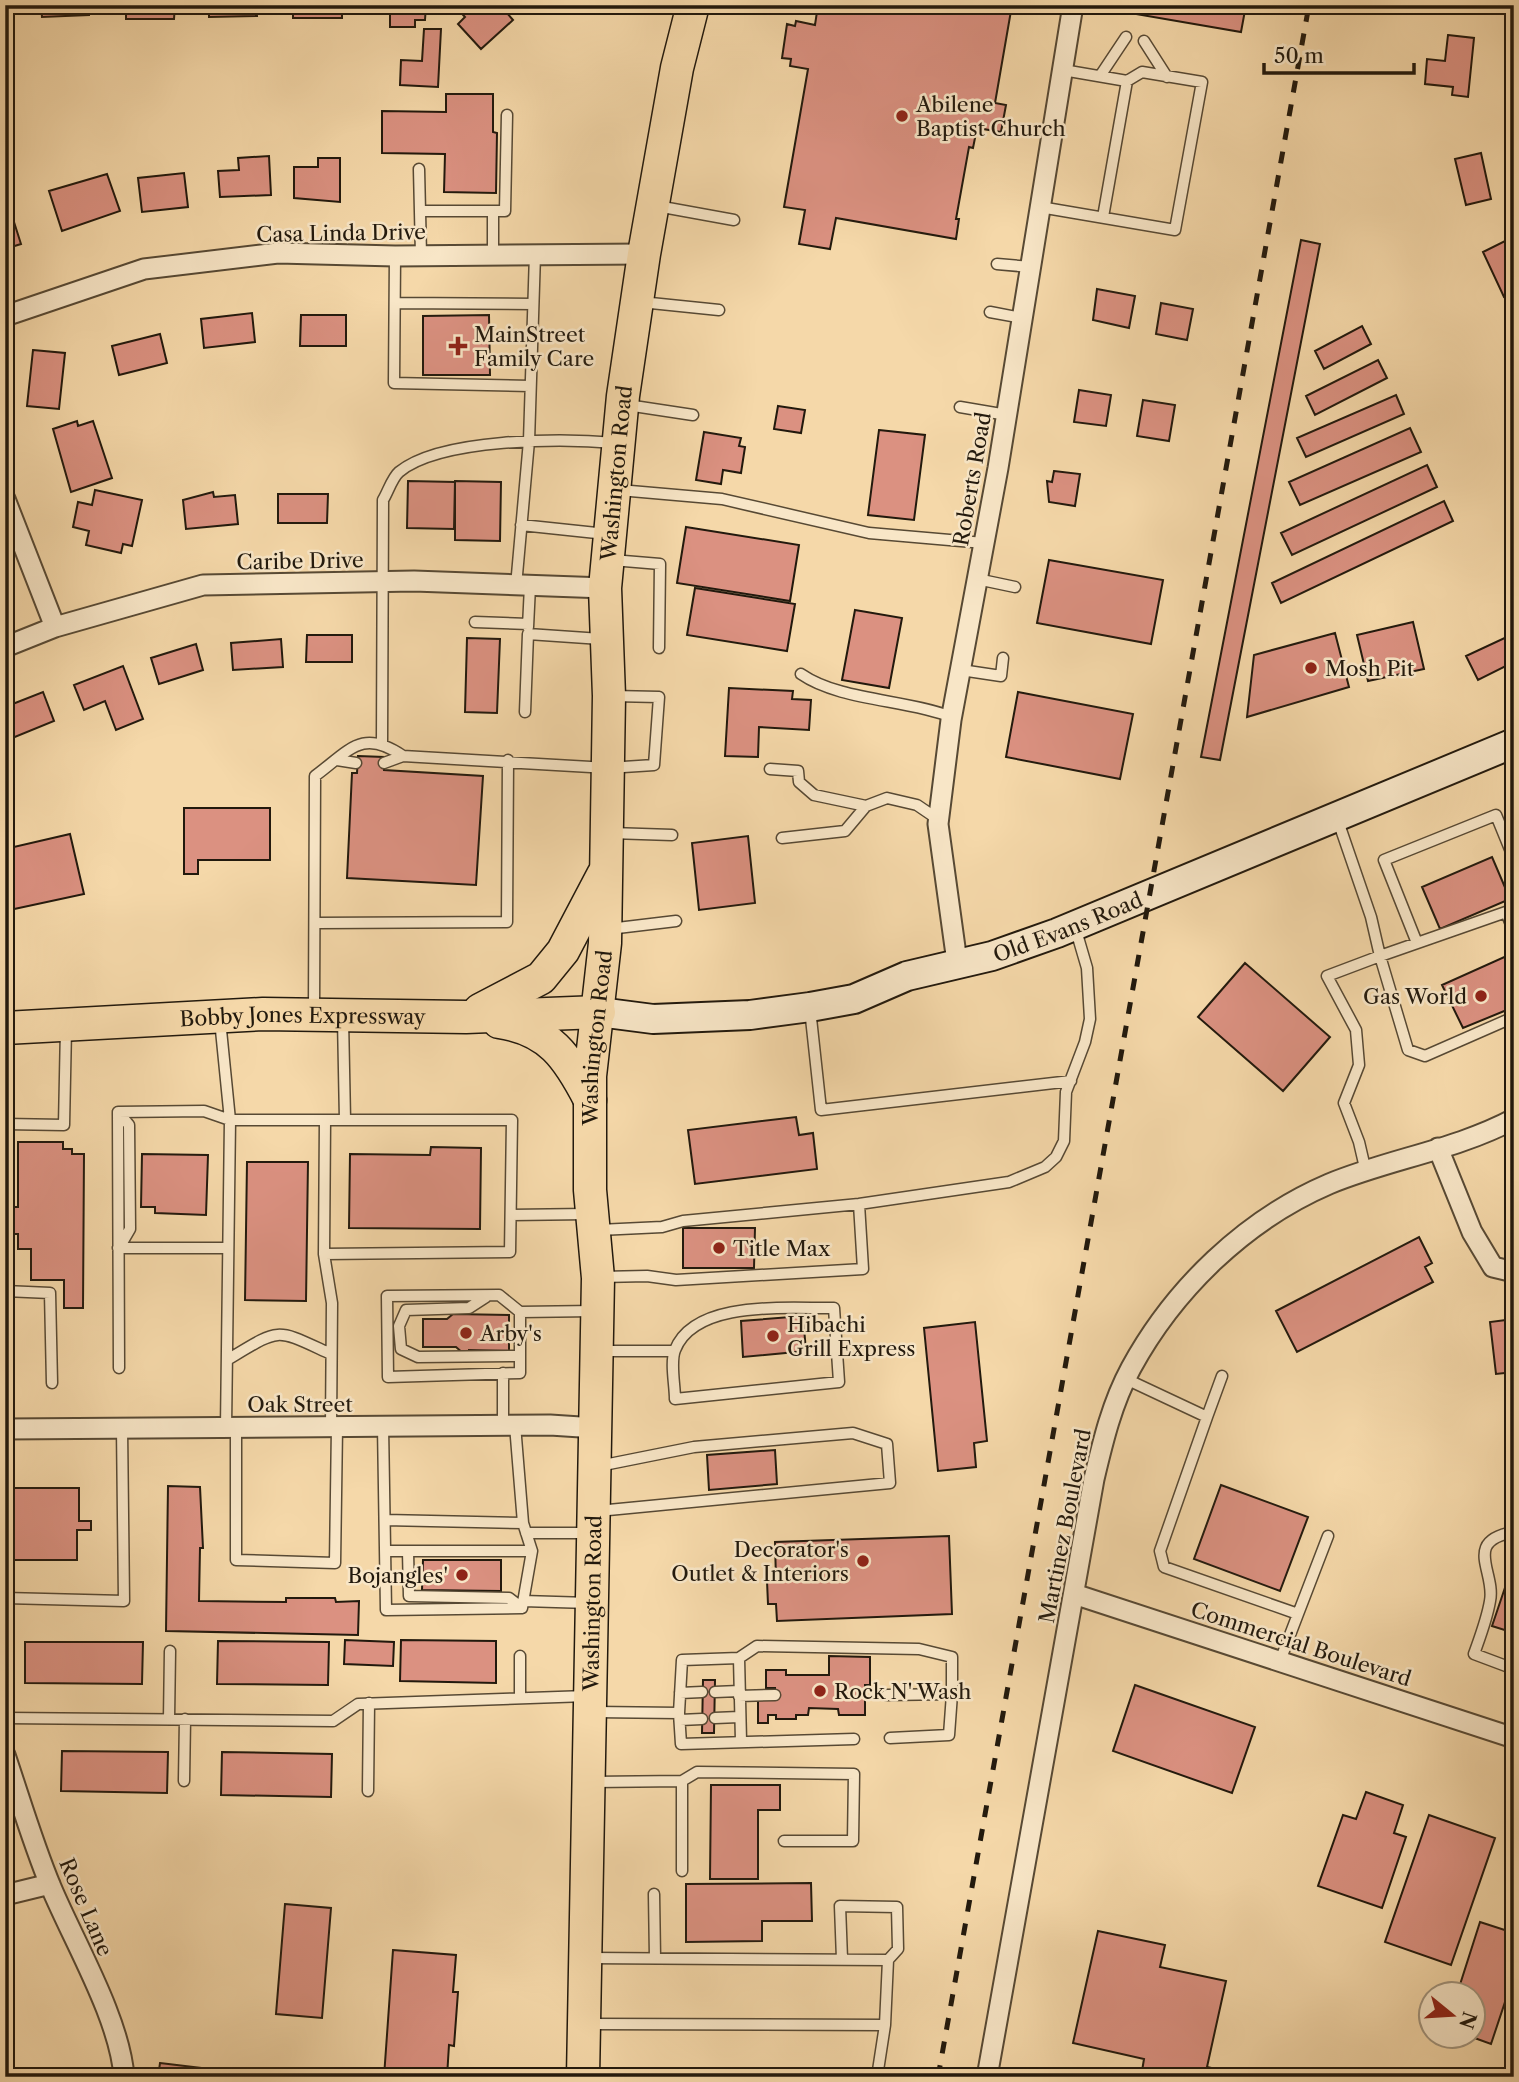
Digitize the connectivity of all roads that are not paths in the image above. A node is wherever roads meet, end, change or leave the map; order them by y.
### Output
1 (693, 5) edge
2 (1073, 5) edge
3 (1126, 37) dead end
4 (1144, 41) dead end
5 (1063, 70) junction
6 (1100, 76) junction
7 (1167, 77) junction
8 (1127, 81) junction
9 (507, 115) dead end
10 (419, 169) dead end
11 (653, 206) junction
12 (1040, 207) junction
13 (420, 211) junction
14 (493, 212) junction
15 (1103, 218) junction
16 (734, 220) dead end
17 (493, 253) junction
18 (535, 254) junction
19 (644, 254) junction
20 (421, 255) junction
21 (395, 256) junction
22 (997, 264) dead end
23 (1031, 267) junction
24 (637, 301) junction
25 (396, 303) junction
26 (533, 304) junction
27 (719, 310) dead end
28 (990, 312) dead end
29 (5, 316) edge
30 (1022, 318) junction
31 (530, 386) junction
32 (622, 405) junction
33 (960, 407) dead end
34 (692, 415) dead end
35 (1007, 415) junction
36 (529, 441) junction
37 (619, 443) junction
38 (615, 490) junction
39 (5, 499) edge
40 (521, 525) junction
41 (984, 543) junction
42 (608, 561) junction
43 (977, 579) junction
44 (383, 582) junction
45 (523, 586) junction
46 (1015, 587) dead end
47 (475, 622) dead end
48 (55, 627) junction
49 (528, 629) junction
50 (605, 639) junction
51 (5, 647) edge
52 (659, 648) dead end
53 (1003, 658) dead end
54 (961, 670) junction
55 (801, 674) dead end
56 (609, 696) junction
57 (525, 712) dead end
58 (952, 717) junction
59 (382, 742) junction
60 (1514, 743) edge
61 (403, 756) junction
62 (337, 760) junction
63 (508, 760) junction
64 (356, 763) dead end
65 (384, 763) dead end
66 (608, 768) junction
67 (770, 769) dead end
68 (866, 806) junction
69 (1337, 817) junction
70 (939, 820) junction
71 (607, 833) junction
72 (672, 835) dead end
73 (782, 838) dead end
74 (1514, 859) edge
75 (606, 868) junction
76 (1510, 910) edge
77 (676, 921) dead end
78 (317, 923) junction
79 (1075, 926) junction
80 (605, 929) junction
81 (1514, 932) edge
82 (1417, 943) junction
83 (1380, 956) junction
84 (957, 962) junction
85 (810, 1007) junction
86 (599, 1012) junction
87 (328, 1014) junction
88 (220, 1016) junction
89 (466, 1017) junction
90 (1514, 1017) edge
91 (66, 1024) junction
92 (5, 1028) edge
93 (1071, 1081) junction
94 (590, 1102) junction
95 (1514, 1119) edge
96 (230, 1120) junction
97 (325, 1120) junction
98 (345, 1120) junction
99 (5, 1124) edge
100 (1438, 1148) junction
101 (1366, 1172) junction
102 (859, 1204) junction
103 (511, 1215) junction
104 (594, 1222) junction
105 (118, 1248) junction
106 (228, 1248) junction
107 (324, 1254) junction
108 (1514, 1272) edge
109 (598, 1278) junction
110 (5, 1291) edge
111 (488, 1296) junction
112 (598, 1310) junction
113 (520, 1312) junction
114 (597, 1351) junction
115 (674, 1351) junction
116 (331, 1354) junction
117 (520, 1356) junction
118 (227, 1360) junction
119 (119, 1368) dead end
120 (503, 1373) junction
121 (1222, 1376) dead end
122 (1126, 1379) junction
123 (52, 1383) dead end
124 (1207, 1418) junction
125 (509, 1425) junction
126 (383, 1426) junction
127 (231, 1427) junction
128 (334, 1427) junction
129 (596, 1427) junction
130 (122, 1428) junction
131 (5, 1429) edge
132 (594, 1467) junction
133 (385, 1520) junction
134 (594, 1522) junction
135 (524, 1528) junction
136 (1514, 1532) edge
137 (1328, 1535) dead end
138 (385, 1551) junction
139 (408, 1551) junction
140 (532, 1551) junction
141 (1074, 1594) junction
142 (5, 1598) edge
143 (593, 1604) junction
144 (522, 1605) junction
145 (1298, 1614) junction
146 (170, 1651) dead end
147 (520, 1656) dead end
148 (739, 1658) junction
149 (1280, 1661) junction
150 (1514, 1669) edge
151 (702, 1692) dead end
152 (715, 1692) dead end
153 (680, 1693) junction
154 (739, 1694) junction
155 (952, 1694) junction
156 (775, 1695) dead end
157 (887, 1695) dead end
158 (520, 1698) junction
159 (369, 1703) junction
160 (591, 1704) junction
161 (680, 1716) junction
162 (1514, 1716) edge
163 (739, 1717) junction
164 (5, 1718) edge
165 (715, 1718) dead end
166 (169, 1719) junction
167 (186, 1719) junction
168 (702, 1719) dead end
169 (1510, 1736) edge
170 (890, 1738) dead end
171 (854, 1739) dead end
172 (741, 1741) junction
173 (5, 1755) edge
174 (184, 1781) dead end
175 (682, 1781) junction
176 (589, 1782) junction
177 (368, 1791) dead end
178 (784, 1841) dead end
179 (682, 1871) dead end
180 (50, 1884) junction
181 (653, 1894) dead end
182 (5, 1895) edge
183 (586, 1958) junction
184 (655, 1958) junction
185 (842, 1959) junction
186 (888, 1960) junction
187 (585, 2024) junction
188 (885, 2025) junction
189 (124, 2077) edge
190 (583, 2077) edge
191 (877, 2077) edge
192 (987, 2077) edge

1 - 11 main road, Washington Road
2 - 5 street, Roberts Road
3 - 6 lane
4 - 7 lane
5 - 6 lane
5 - 12 street, Roberts Road
6 - 8 lane
7 - 8 lane
7 - 15 lane
8 - 15 lane
9 - 14 lane
10 - 13 lane
11 - 16 lane
11 - 19 main road, Washington Road
12 - 15 lane
12 - 23 street, Roberts Road
13 - 14 lane
13 - 20 lane
14 - 17 lane
17 - 18 street, Casa Linda Drive
17 - 20 street, Casa Linda Drive
18 - 19 street, Casa Linda Drive
18 - 26 lane
19 - 24 main road, Washington Road
20 - 21 street, Casa Linda Drive
21 - 25 lane
21 - 29 street, Casa Linda Drive
22 - 23 lane
23 - 30 street, Roberts Road
24 - 27 lane
24 - 32 main road, Washington Road
25 - 26 lane
25 - 31 lane
26 - 31 lane
28 - 30 lane
30 - 35 street, Roberts Road
31 - 36 lane
32 - 34 lane
32 - 37 main road, Washington Road
33 - 35 lane
35 - 41 street, Roberts Road
36 - 37 lane
36 - 40 lane
36 - 44 lane
37 - 38 main road, Washington Road
38 - 41 lane
38 - 42 main road, Washington Road
39 - 48 street
40 - 42 lane
40 - 45 lane
41 - 43 street, Roberts Road
42 - 45 street, Caribe Drive
42 - 50 main road, Washington Road
42 - 52 lane
43 - 46 lane
43 - 54 street, Roberts Road
44 - 45 street, Caribe Drive
44 - 48 street, Caribe Drive
44 - 59 lane
45 - 49 lane
47 - 49 lane
48 - 51 street, Caribe Drive
49 - 50 lane
49 - 57 lane
50 - 56 main road, Washington Road
53 - 54 lane
54 - 58 street, Roberts Road
55 - 58 lane
56 - 66 main road, Washington Road
56 - 66 lane
58 - 70 street, Roberts Road
59 - 61 lane
59 - 62 lane
60 - 69 street, Old Evans Road
61 - 63 lane
61 - 65 lane
62 - 64 lane
62 - 78 lane
63 - 66 lane
63 - 78 lane
66 - 71 main road, Washington Road
67 - 68 lane
68 - 70 lane
68 - 73 lane
69 - 79 street, Old Evans Road
69 - 83 lane
70 - 84 street, Roberts Road
71 - 72 lane
71 - 75 main road, Washington Road
74 - 82 lane
75 - 80 main road, Washington Road
75 - 89 main road
76 - 81 lane
76 - 82 lane
77 - 80 lane
78 - 87 lane
79 - 84 street, Old Evans Road
79 - 93 lane
80 - 86 main road, Washington Road
82 - 83 lane
83 - 90 lane
83 - 101 lane
84 - 85 street, Old Evans Road
85 - 86 street, Old Evans Road
85 - 93 lane
86 - 89 main road, Bobby Jones Expressway
86 - 94 main road, Washington Road
87 - 88 main road, Bobby Jones Expressway
87 - 89 main road, Bobby Jones Expressway
87 - 98 lane
88 - 91 main road, Bobby Jones Expressway
88 - 96 lane
89 - 94 main road
91 - 92 main road, Bobby Jones Expressway
91 - 99 lane
93 - 102 lane
94 - 104 main road, Washington Road
95 - 100 street, Martinez Boulevard
96 - 97 lane
96 - 105 lane
96 - 106 lane
97 - 98 lane
97 - 107 lane
98 - 103 lane
100 - 101 street, Martinez Boulevard
100 - 108 street
101 - 122 street, Martinez Boulevard
102 - 104 lane
102 - 109 lane
103 - 104 lane
103 - 107 lane
104 - 109 main road, Washington Road
105 - 106 lane
105 - 119 lane
106 - 118 lane
107 - 116 lane
109 - 112 main road, Washington Road
110 - 123 lane
111 - 113 lane
111 - 117 lane
111 - 120 lane
112 - 113 lane
112 - 114 main road, Washington Road
113 - 117 lane
114 - 115 lane
114 - 129 main road, Washington Road
115 - 115 lane
116 - 118 lane
116 - 128 lane
117 - 120 lane
118 - 127 lane
120 - 125 lane
121 - 124 lane
122 - 124 lane
122 - 141 street, Martinez Boulevard
124 - 145 lane
125 - 126 street, Oak Street
125 - 129 street, Oak Street
125 - 135 lane
126 - 128 street, Oak Street
126 - 133 lane
127 - 128 street, Oak Street
127 - 128 lane
127 - 130 street, Oak Street
129 - 132 main road, Washington Road
130 - 131 street, Oak Street
130 - 142 lane
132 - 134 main road, Washington Road
132 - 134 lane
133 - 135 lane
133 - 138 lane
134 - 135 lane
134 - 143 main road, Washington Road
135 - 140 lane
136 - 150 lane
137 - 145 lane
138 - 139 lane
138 - 144 lane
139 - 140 lane
139 - 144 lane
140 - 144 lane
141 - 149 street, Commercial Boulevard
141 - 192 street, Martinez Boulevard
143 - 144 lane
143 - 160 main road, Washington Road
145 - 149 lane
146 - 166 lane
147 - 158 lane
148 - 153 lane
148 - 154 lane
148 - 155 lane
149 - 169 street, Commercial Boulevard
151 - 153 lane
152 - 154 lane
153 - 161 lane
154 - 156 lane
154 - 163 lane
155 - 157 lane
155 - 170 lane
158 - 159 lane
158 - 160 lane
159 - 167 lane
159 - 177 lane
160 - 161 lane
160 - 176 main road, Washington Road
161 - 168 lane
161 - 172 lane
162 - 169 lane
163 - 165 lane
163 - 172 lane
164 - 166 lane
166 - 167 lane
167 - 174 lane
171 - 172 lane
173 - 180 street, Rose Lane
175 - 176 lane
175 - 178 lane
175 - 179 lane
176 - 183 main road, Washington Road
180 - 182 street
180 - 189 street, Rose Lane
181 - 184 lane
183 - 184 lane
183 - 187 main road, Washington Road
184 - 185 lane
185 - 186 lane
185 - 186 lane
186 - 188 lane
187 - 188 lane
187 - 190 main road, Washington Road
188 - 191 lane

